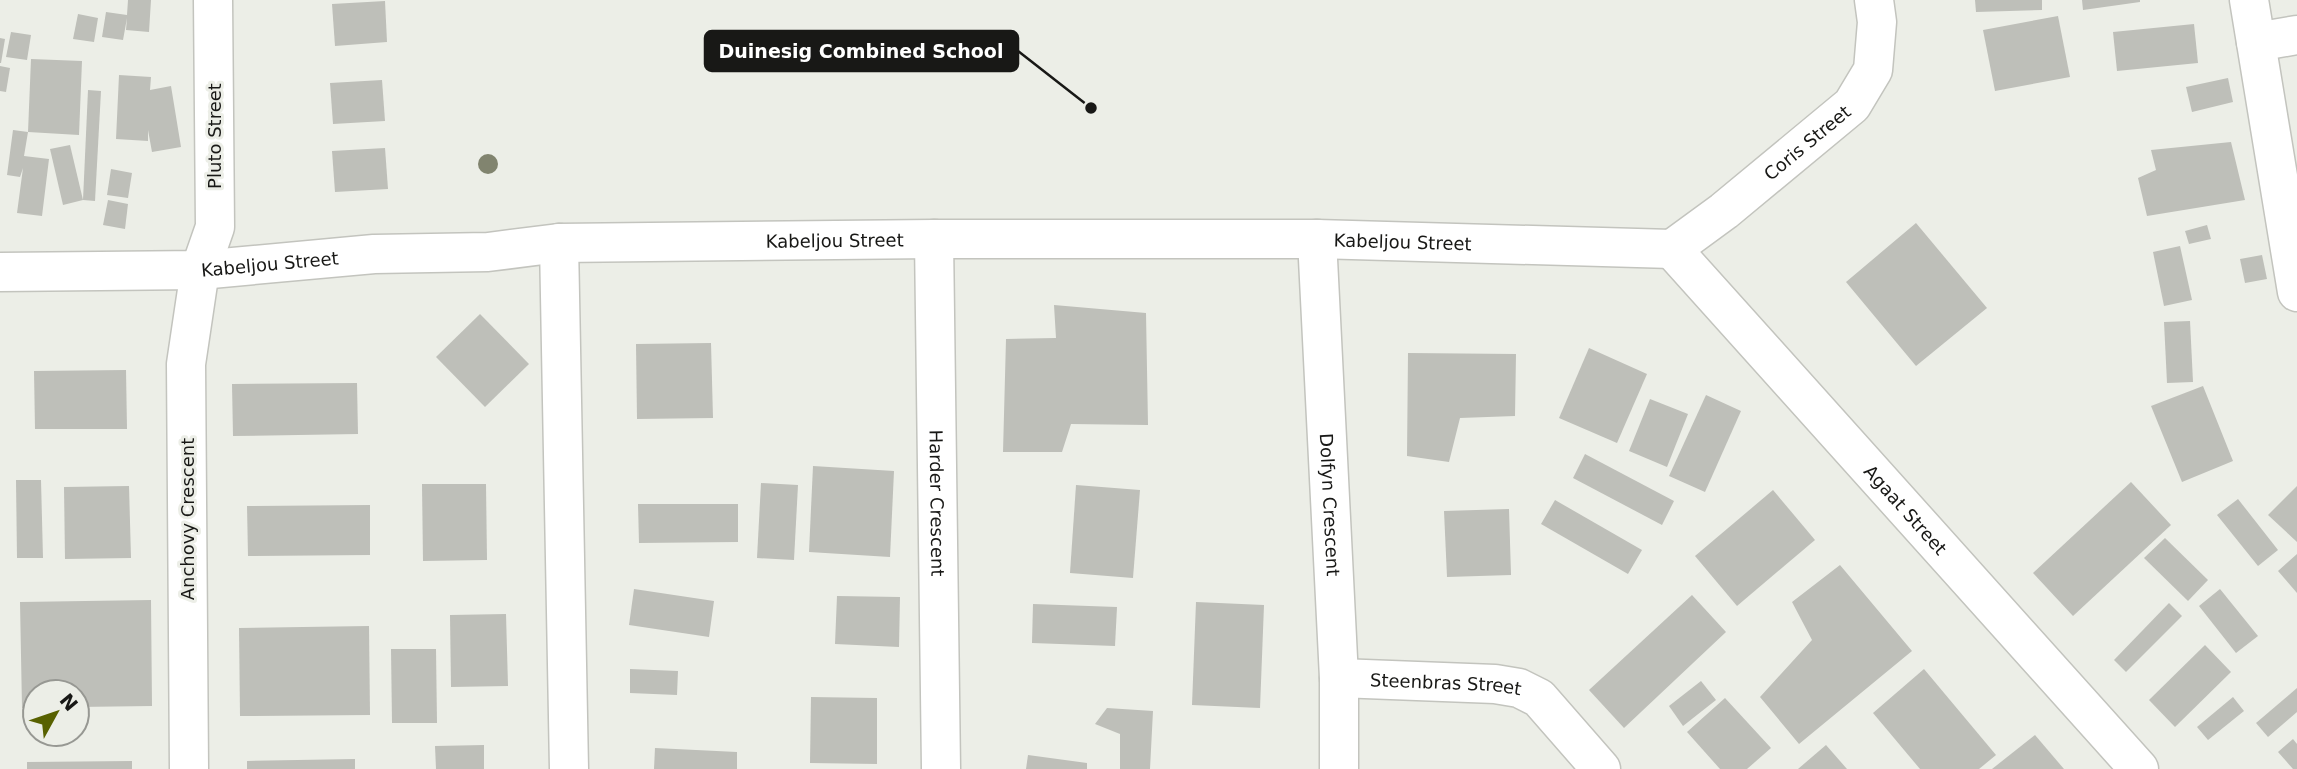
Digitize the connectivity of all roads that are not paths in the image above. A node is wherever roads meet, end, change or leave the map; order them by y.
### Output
1 (214, 0) edge
2 (1874, 0) edge
3 (2249, 0) edge
4 (2297, 35) edge
5 (2256, 42) junction
6 (934, 239) junction
7 (1317, 239) junction
8 (559, 243) junction
9 (1672, 249) junction
10 (200, 270) junction
11 (0, 272) edge
12 (2297, 292) edge
13 (1339, 678) junction
14 (188, 769) edge
15 (569, 769) edge
16 (941, 769) edge
17 (1339, 769) edge
18 (1601, 769) edge
19 (2139, 769) edge

1 - 10 street, Pluto Street
2 - 9 street, Coris Street
3 - 5 street
4 - 5 street
5 - 12 street
6 - 7 street, Kabeljou Street
6 - 8 street, Kabeljou Street
6 - 16 street, Harder Crescent
7 - 9 street, Kabeljou Street
7 - 13 street, Dolfyn Crescent
8 - 10 street, Kabeljou Street
8 - 15 street
9 - 19 street, Agaat Street
10 - 11 street, Kabeljou Street
10 - 14 street, Anchovy Crescent
13 - 17 street, Dolfyn Crescent
13 - 18 street, Steenbras Street

